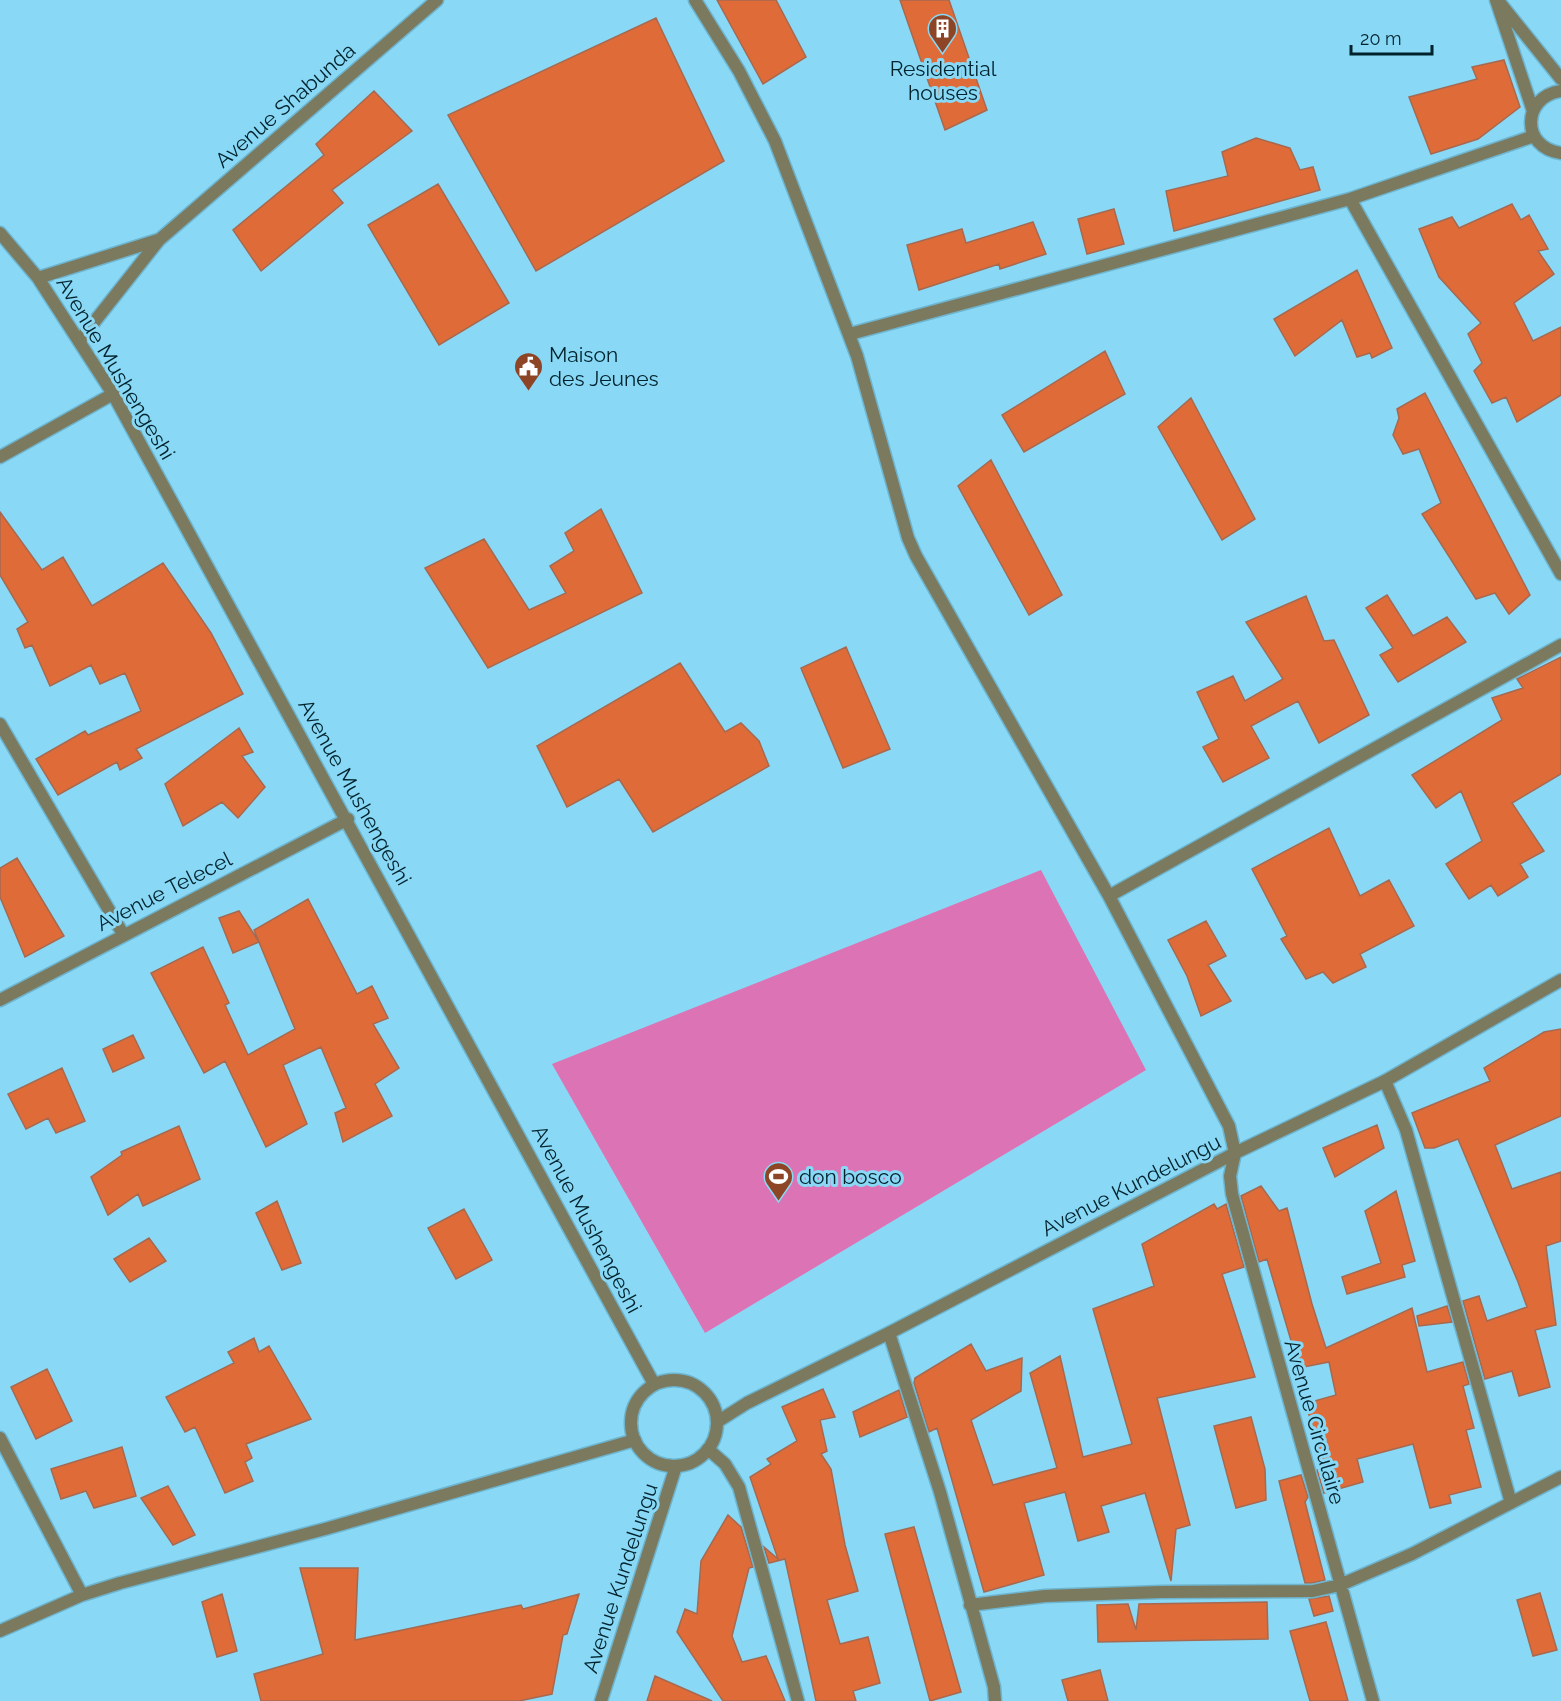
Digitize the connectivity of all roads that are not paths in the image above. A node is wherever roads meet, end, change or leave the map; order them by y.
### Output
1 (437, 0) edge
2 (695, 0) edge
3 (1497, 0) edge
4 (1561, 79) edge
5 (1561, 91) edge
6 (1533, 111) junction
7 (1534, 135) junction
8 (1556, 152) edge
9 (1561, 162) edge
10 (1350, 199) junction
11 (0, 234) edge
12 (159, 240) junction
13 (38, 278) junction
14 (850, 334) junction
15 (80, 340) junction
16 (113, 394) junction
17 (0, 457) edge
18 (1561, 574) edge
19 (1561, 645) edge
20 (0, 724) edge
21 (348, 819) junction
22 (1108, 896) junction
23 (123, 934) junction
24 (1561, 980) edge
25 (0, 1000) edge
26 (1385, 1081) junction
27 (1235, 1153) junction
28 (889, 1333) junction
29 (654, 1384) junction
30 (717, 1422) junction
31 (0, 1437) edge
32 (635, 1440) junction
33 (708, 1449) junction
34 (676, 1466) junction
35 (1561, 1477) edge
36 (1511, 1503) junction
37 (1340, 1585) junction
38 (82, 1595) junction
39 (970, 1605) junction
40 (0, 1631) edge
41 (601, 1701) edge
42 (798, 1701) edge
43 (995, 1701) edge
44 (1373, 1701) edge

1 - 12 street, Avenue Shabunda
2 - 14 street
3 - 4 street
3 - 6 street
5 - 6 street
6 - 7 street
7 - 8 street
7 - 10 street
8 - 9 street
10 - 14 street
10 - 18 street
11 - 13 street, Avenue Mushengeshi
12 - 13 street
12 - 15 street
13 - 15 street, Avenue Mushengeshi
14 - 22 street
15 - 16 street, Avenue Mushengeshi
16 - 17 street
16 - 21 street, Avenue Mushengeshi
19 - 22 street
20 - 23 street
21 - 23 street, Avenue Telecel
21 - 29 street, Avenue Mushengeshi
22 - 27 street
23 - 25 street, Avenue Telecel
24 - 26 street, Avenue Kundelungu
26 - 27 street, Avenue Kundelungu
26 - 36 street
27 - 28 street, Avenue Kundelungu
27 - 37 street, Avenue Circulaire
28 - 30 street, Avenue Kundelungu
28 - 39 street
29 - 30 street
29 - 32 street
30 - 33 street
31 - 38 street
32 - 34 street
32 - 38 street
33 - 34 street
33 - 42 street
34 - 41 street, Avenue Kundelungu
35 - 36 street
36 - 37 street
37 - 39 street
37 - 44 street, Avenue Circulaire
38 - 40 street
39 - 43 street

